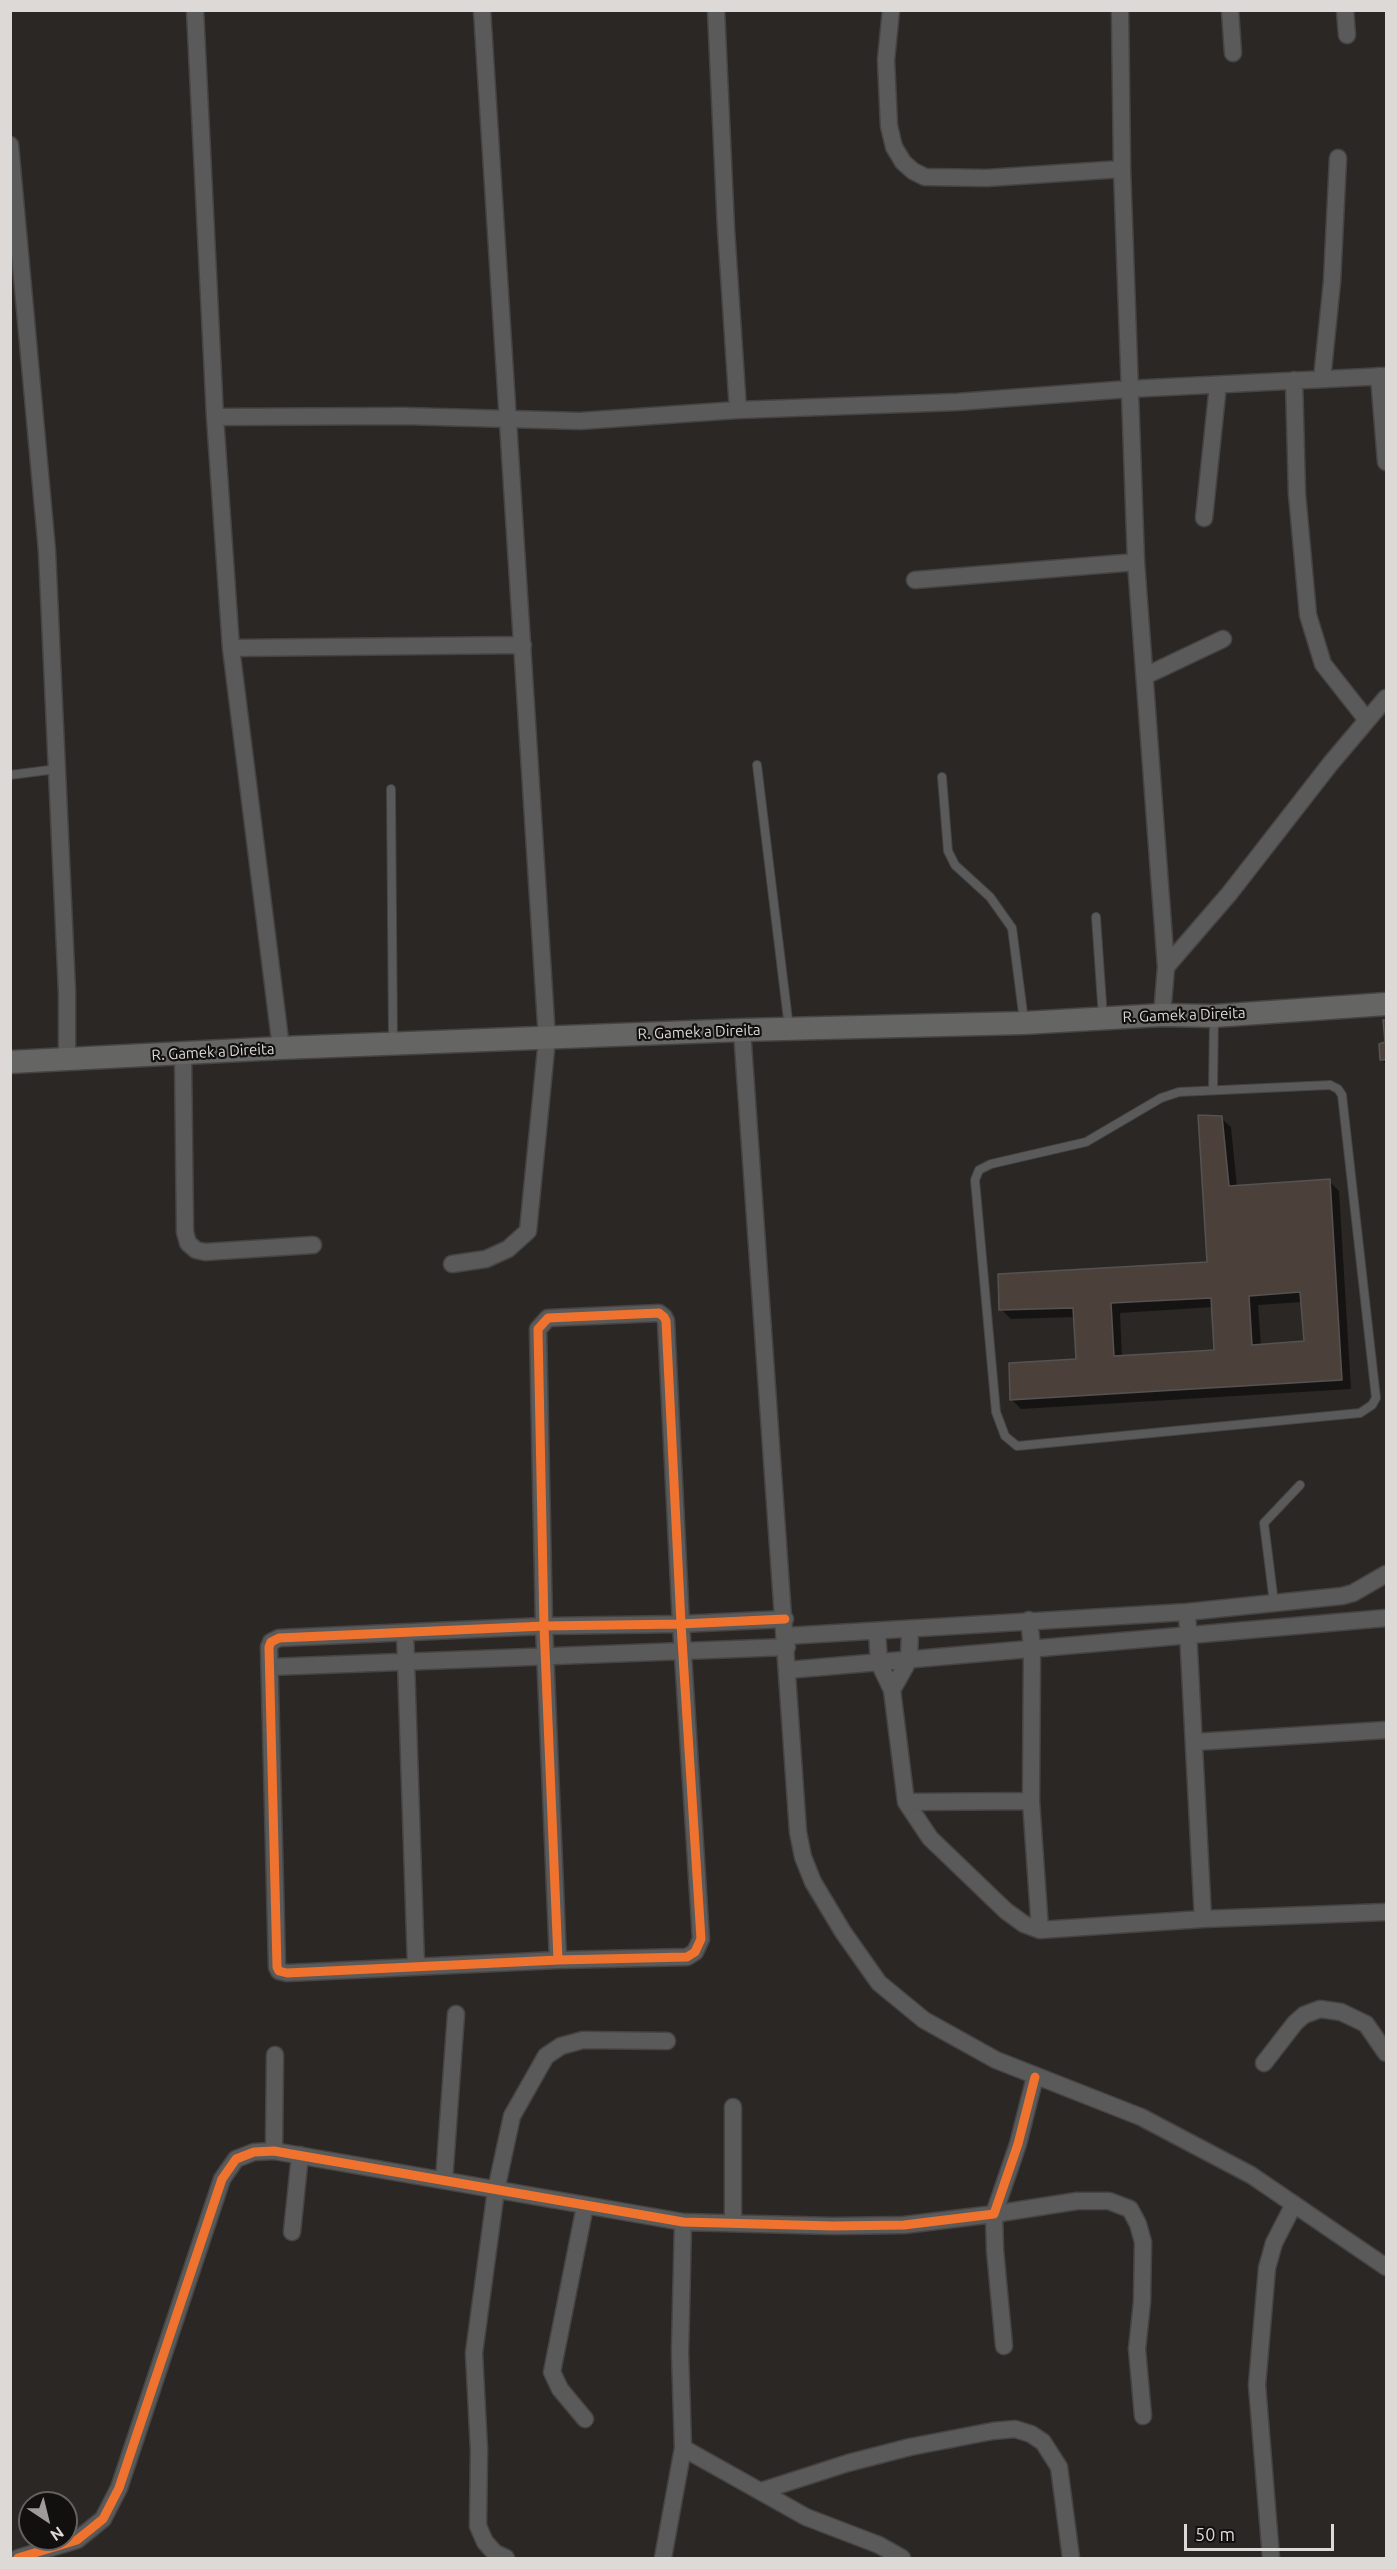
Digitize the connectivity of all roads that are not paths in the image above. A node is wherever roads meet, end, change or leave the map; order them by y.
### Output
1 (195, 10) edge
2 (482, 10) edge
3 (716, 10) edge
4 (891, 10) edge
5 (1120, 10) edge
6 (1230, 10) edge
7 (1345, 10) edge
8 (1347, 35) dead end
9 (1233, 53) dead end
10 (10, 145) edge
11 (1338, 158) dead end
12 (1122, 169) junction
13 (1383, 376) edge
14 (1322, 379) junction
15 (1294, 380) junction
16 (1218, 385) junction
17 (1129, 389) junction
18 (738, 410) junction
19 (215, 417) junction
20 (507, 420) junction
21 (1386, 462) edge
22 (1204, 518) dead end
23 (1136, 562) junction
24 (915, 580) dead end
25 (1222, 639) dead end
26 (523, 645) junction
27 (231, 648) junction
28 (1145, 676) junction
29 (1386, 698) edge
30 (1367, 720) junction
31 (757, 765) dead end
32 (57, 770) junction
33 (10, 775) edge
34 (942, 777) dead end
35 (391, 789) dead end
36 (1096, 917) dead end
37 (1166, 967) junction
38 (1386, 1004) edge
39 (1162, 1015) junction
40 (1214, 1016) junction
41 (1103, 1018) junction
42 (1024, 1023) junction
43 (789, 1029) junction
44 (742, 1030) junction
45 (547, 1039) junction
46 (393, 1044) junction
47 (281, 1048) junction
48 (183, 1054) junction
49 (67, 1059) junction
50 (10, 1062) edge
51 (1213, 1089) junction
52 (313, 1245) dead end
53 (452, 1264) dead end
54 (1300, 1485) dead end
55 (1386, 1574) edge
56 (1274, 1603) junction
57 (1187, 1612) junction
58 (1386, 1618) edge
59 (784, 1619) junction
60 (1029, 1620) junction
61 (681, 1624) junction
62 (544, 1626) junction
63 (910, 1629) junction
64 (877, 1631) junction
65 (405, 1632) junction
66 (1188, 1636) junction
67 (786, 1642) junction
68 (1032, 1647) junction
69 (683, 1652) junction
70 (545, 1657) junction
71 (909, 1660) junction
72 (406, 1662) junction
73 (879, 1663) junction
74 (270, 1667) junction
75 (788, 1670) junction
76 (892, 1690) junction
77 (1386, 1730) edge
78 (1195, 1742) junction
79 (1031, 1801) junction
80 (906, 1802) junction
81 (1386, 1912) edge
82 (1203, 1919) junction
83 (1040, 1930) junction
84 (558, 1960) junction
85 (416, 1966) junction
86 (456, 2014) dead end
87 (667, 2041) dead end
88 (1386, 2054) edge
89 (275, 2055) dead end
90 (1264, 2063) dead end
91 (1035, 2077) junction
92 (733, 2107) dead end
93 (274, 2151) junction
94 (300, 2155) junction
95 (444, 2180) junction
96 (496, 2190) junction
97 (1294, 2204) junction
98 (585, 2206) junction
99 (994, 2214) junction
100 (683, 2222) junction
101 (733, 2222) junction
102 (292, 2232) dead end
103 (1386, 2267) edge
104 (1004, 2346) dead end
105 (1143, 2416) dead end
106 (585, 2419) dead end
107 (683, 2448) junction
108 (761, 2491) junction
109 (18, 2559) edge
110 (506, 2559) edge
111 (663, 2559) edge
112 (902, 2559) edge
113 (1071, 2559) edge
114 (1271, 2559) edge

1 - 19 street
2 - 20 street
3 - 18 street
4 - 12 street
5 - 12 street
6 - 9 street
7 - 8 street
10 - 32 street
11 - 14 street
12 - 17 street
13 - 14 street
13 - 21 street
14 - 15 street
15 - 16 street
15 - 30 street
16 - 17 street
16 - 22 street
17 - 18 street
17 - 23 street
18 - 20 street
19 - 20 street
19 - 27 street
20 - 26 street
23 - 24 street
23 - 28 street
25 - 28 street
26 - 27 street
26 - 45 street
27 - 47 street
28 - 37 street
29 - 30 street
30 - 37 street
31 - 43 lane
32 - 33 lane
32 - 49 street
34 - 42 lane
35 - 46 lane
36 - 41 lane
37 - 39 street
38 - 40 main road, R. Gamek a Direita
39 - 40 main road, R. Gamek a Direita
39 - 41 main road, R. Gamek a Direita
40 - 51 lane
41 - 42 main road, R. Gamek a Direita
42 - 43 main road, R. Gamek a Direita
43 - 44 main road, R. Gamek a Direita
44 - 45 main road, R. Gamek a Direita
44 - 59 street
45 - 46 main road, R. Gamek a Direita
45 - 53 street
46 - 47 main road, R. Gamek a Direita
47 - 48 main road, R. Gamek a Direita
48 - 49 main road, R. Gamek a Direita
48 - 52 street
49 - 50 main road, R. Gamek a Direita
51 - 51 lane
54 - 56 lane
55 - 56 street
56 - 57 street
57 - 60 street
57 - 66 street
58 - 66 street
59 - 61 street
59 - 67 street
60 - 63 street
60 - 68 street
61 - 62 street
61 - 62 street
61 - 69 street
62 - 65 street
62 - 70 street
63 - 64 street
63 - 71 street
64 - 67 street
64 - 73 street
65 - 72 street
65 - 74 street
66 - 68 street
66 - 78 street
67 - 69 street
67 - 75 street
68 - 71 street
68 - 79 street
69 - 70 street
69 - 84 street
70 - 72 street
70 - 84 street
71 - 73 street
71 - 76 street
72 - 74 street
72 - 85 street
73 - 75 street
73 - 76 street
74 - 85 street
75 - 91 street
76 - 80 street
77 - 78 street
78 - 82 street
79 - 80 street
79 - 83 street
80 - 83 street
81 - 82 street
82 - 83 street
84 - 85 street
86 - 95 street
87 - 96 street
88 - 90 street
89 - 93 street
91 - 97 street
91 - 99 street
92 - 101 street
93 - 94 street
93 - 109 street
94 - 95 street
94 - 102 street
95 - 96 street
96 - 98 street
96 - 110 street
97 - 103 street
97 - 114 street
98 - 100 street
98 - 106 street
99 - 101 street
99 - 104 street
99 - 105 street
100 - 101 street
100 - 107 street
107 - 108 street
107 - 111 street
108 - 112 street
108 - 113 street

